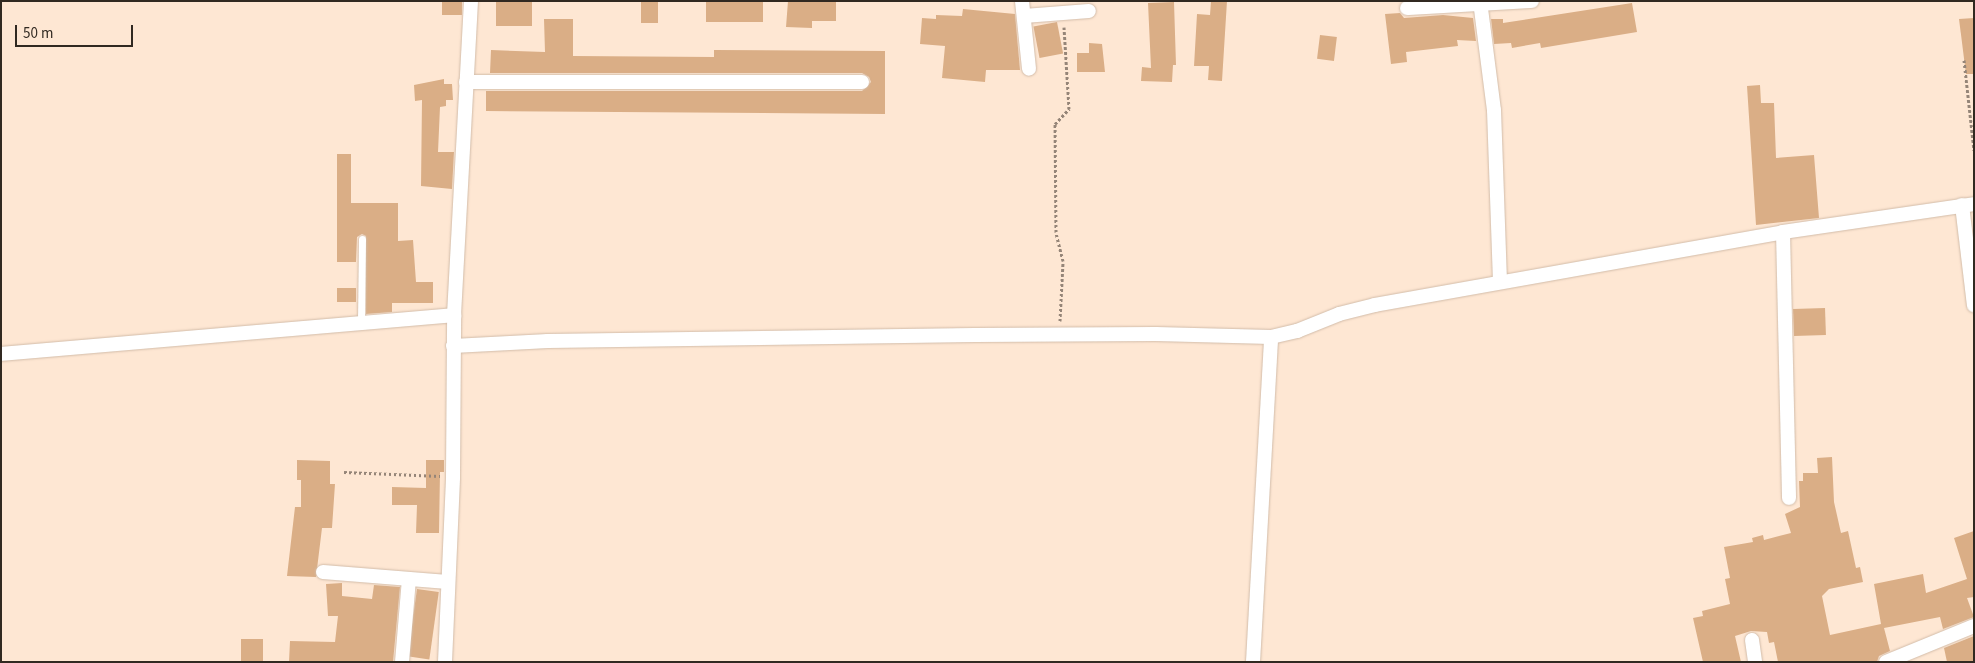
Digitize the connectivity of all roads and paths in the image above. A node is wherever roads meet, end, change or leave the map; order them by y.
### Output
1 (470, 1) edge
2 (1022, 1) edge
3 (1532, 1) edge
4 (1480, 4) edge
5 (1407, 8) dead end
6 (1089, 11) dead end
7 (1063, 13) junction
8 (1024, 16) junction
9 (1964, 60) dead end
10 (1028, 69) dead end
11 (466, 82) junction
12 (862, 82) dead end
13 (1974, 150) edge
14 (1968, 204) edge
15 (1783, 232) junction
16 (362, 239) dead end
17 (1500, 282) junction
18 (1974, 305) edge
19 (454, 315) junction
20 (361, 321) junction
21 (1060, 334) junction
22 (1271, 337) junction
23 (454, 346) junction
24 (1, 354) edge
25 (344, 472) dead end
26 (453, 477) junction
27 (1788, 498) dead end
28 (324, 572) dead end
29 (409, 579) junction
30 (448, 582) junction
31 (1974, 626) edge
32 (1752, 640) dead end
33 (402, 662) edge
34 (445, 662) edge
35 (1253, 662) edge
36 (1755, 662) edge
37 (1886, 662) edge

1 - 11 street
2 - 8 street
3 - 4 street
4 - 5 street
4 - 17 street
6 - 7 street
7 - 8 street
7 - 21 path
8 - 10 street
9 - 13 path
11 - 12 street
11 - 19 street
14 - 15 street
14 - 18 street
15 - 17 street
15 - 27 street
16 - 20 lane
17 - 22 street
19 - 20 street
19 - 23 street
20 - 24 street
21 - 22 street
21 - 23 street
22 - 35 street
23 - 26 street
25 - 26 path
26 - 30 street
28 - 29 street
29 - 30 street
29 - 33 street
30 - 34 street
31 - 37 street
32 - 36 street

